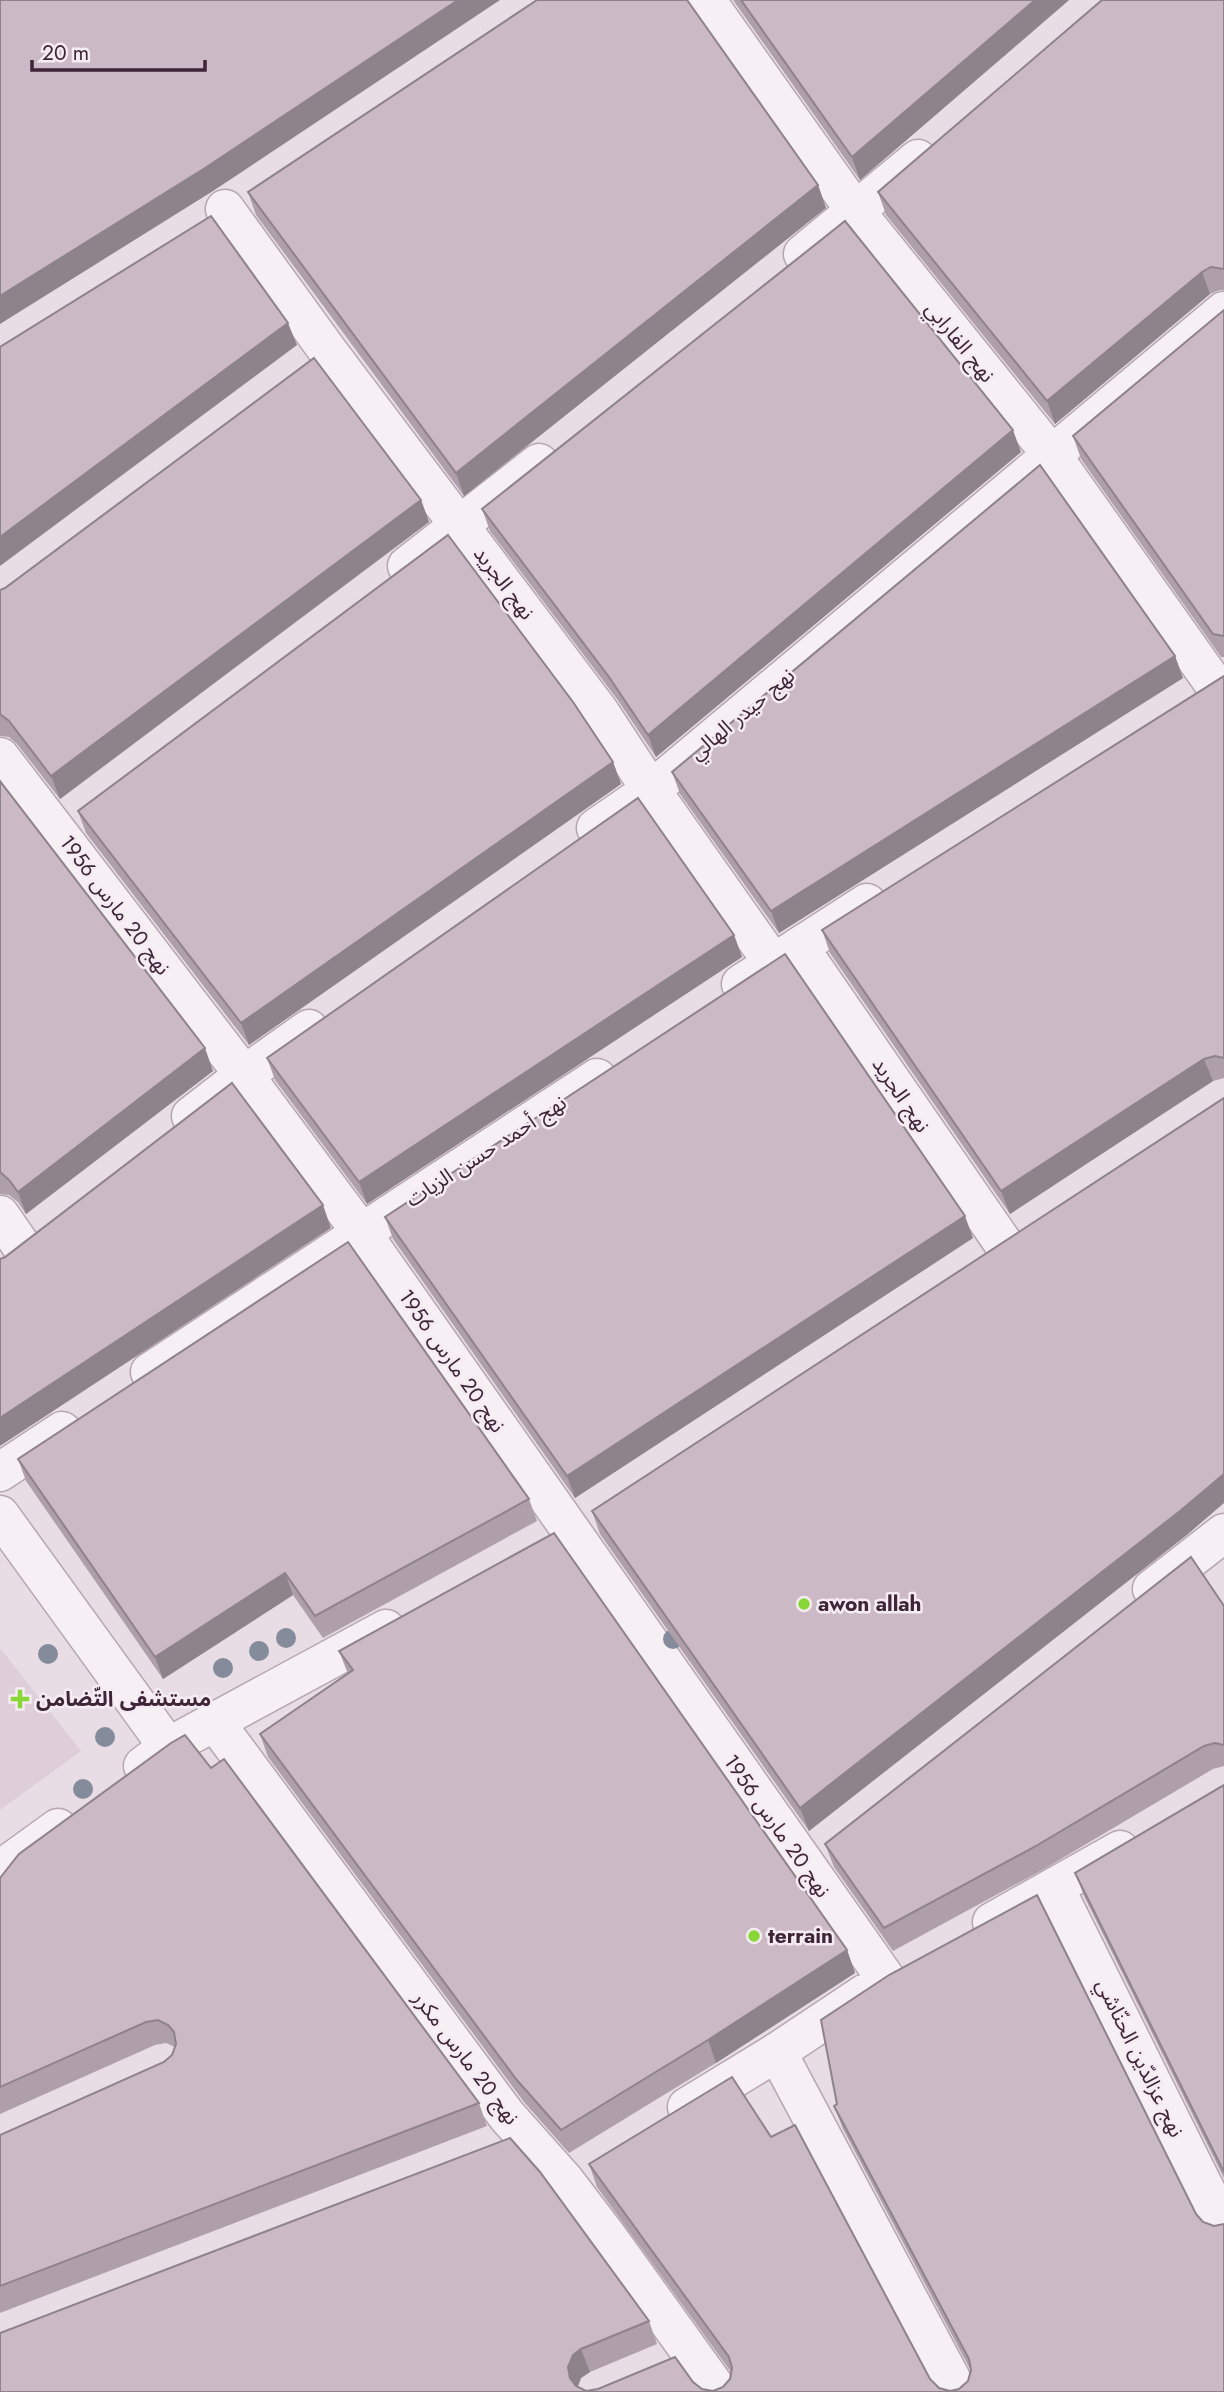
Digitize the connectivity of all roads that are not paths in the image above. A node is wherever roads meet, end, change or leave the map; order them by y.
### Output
1 (706, 0) edge
2 (949, 133) edge
3 (259, 187) edge
4 (856, 212) junction
5 (781, 271) edge
6 (1224, 311) edge
7 (327, 350) junction
8 (295, 374) edge
9 (568, 441) edge
10 (1051, 454) junction
11 (461, 526) junction
12 (384, 583) edge
13 (1219, 681) edge
14 (1180, 706) edge
15 (0, 757) edge
16 (651, 790) junction
17 (572, 845) edge
18 (892, 888) edge
19 (786, 955) junction
20 (716, 1000) edge
21 (334, 1011) edge
22 (624, 1060) edge
23 (244, 1074) junction
24 (159, 1140) edge
25 (0, 1214) edge
26 (54, 1222) edge
27 (361, 1232) junction
28 (11, 1254) edge
29 (969, 1265) edge
30 (0, 1472) edge
31 (603, 1506) edge
32 (0, 1515) edge
33 (1224, 1533) edge
34 (557, 1535) junction
35 (1127, 1609) edge
36 (411, 1615) edge
37 (215, 1723) junction
38 (168, 1748) junction
39 (1150, 1832) edge
40 (836, 1838) edge
41 (803, 1863) junction
42 (0, 1870) edge
43 (1055, 1888) junction
44 (958, 1940) edge
45 (777, 2052) junction
46 (659, 2124) edge
47 (525, 2135) junction
48 (487, 2150) edge
49 (600, 2160) edge
50 (565, 2181) junction
51 (1224, 2227) edge
52 (692, 2353) junction
53 (657, 2368) edge
54 (719, 2392) edge
55 (958, 2392) edge

1 - 4 street, نهج الفارابي
2 - 4 street
3 - 7 street, نهج الجريد
4 - 5 street
4 - 10 street, نهج الفارابي
6 - 10 street, نهج حيدر الهالي
7 - 8 street
7 - 11 street, نهج الجريد
9 - 11 street
10 - 13 street, نهج الفارابي
10 - 16 street, نهج حيدر الهالي
11 - 12 street
11 - 16 street, نهج الجريد
13 - 14 street
15 - 23 street, نهج 20 مارس 1956
16 - 17 street, نهج حيدر الهالي
16 - 19 street, نهج الجريد
18 - 19 street
19 - 20 street
19 - 29 street, نهج الجريد
21 - 23 street
22 - 27 street, نهج أحمد حسن الزيات
23 - 24 street
23 - 27 street, نهج 20 مارس 1956
25 - 28 street
26 - 28 street
27 - 30 street, نهج أحمد حسن الزيات
27 - 34 street, نهج 20 مارس 1956
31 - 34 street
32 - 38 street
33 - 35 street
34 - 41 street, نهج 20 مارس 1956
36 - 37 street
37 - 38 street
37 - 47 street, نهج 20 مارس مكرر
38 - 42 street
39 - 43 street
40 - 41 street
41 - 45 street, نهج 20 مارس 1956
43 - 44 street
43 - 51 street, نهج عزالدّين الحنّاشي
45 - 46 street
45 - 55 street
47 - 48 street
47 - 50 street, نهج 20 مارس مكرر
49 - 50 street
50 - 52 street, نهج 20 مارس مكرر
52 - 53 street
52 - 54 street, نهج 20 مارس مكرر

